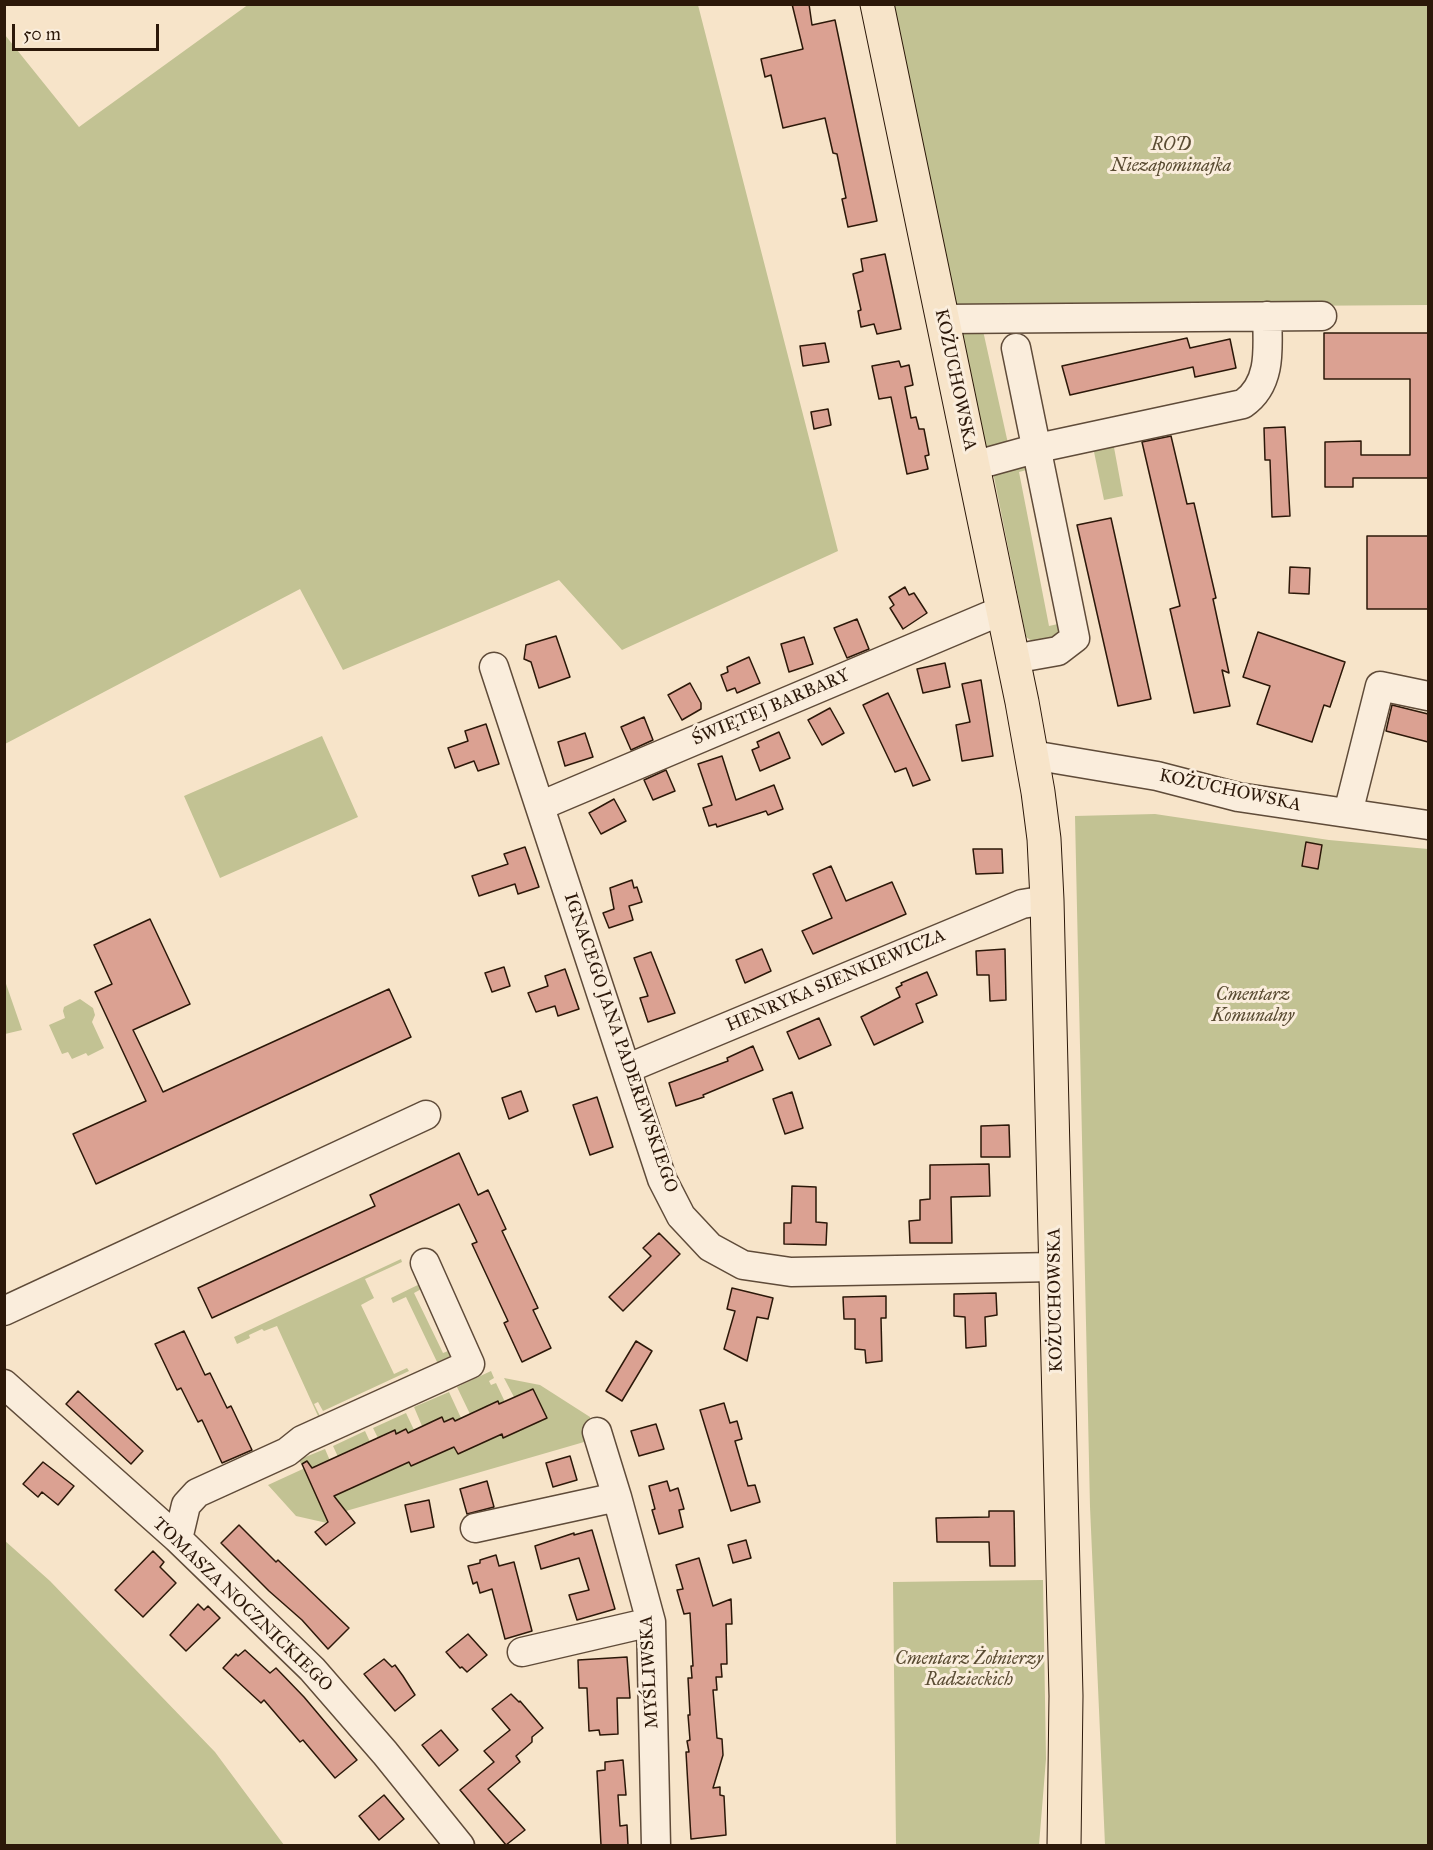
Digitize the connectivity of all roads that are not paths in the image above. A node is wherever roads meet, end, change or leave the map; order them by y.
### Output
1 (877, 4) edge
2 (1267, 316) junction
3 (1322, 316) dead end
4 (943, 319) junction
5 (1016, 348) dead end
6 (1038, 448) junction
7 (973, 466) junction
8 (1002, 610) junction
9 (1013, 659) junction
10 (494, 667) dead end
11 (1428, 696) edge
12 (1032, 755) junction
13 (540, 806) junction
14 (1348, 813) junction
15 (1428, 825) edge
16 (1047, 900) junction
17 (626, 1069) junction
18 (426, 1115) dead end
19 (425, 1263) dead end
20 (1055, 1267) junction
21 (4, 1311) edge
22 (4, 1384) edge
23 (597, 1432) dead end
24 (617, 1497) junction
25 (475, 1528) dead end
26 (177, 1539) junction
27 (651, 1622) junction
28 (522, 1652) dead end
29 (460, 1845) edge
30 (656, 1845) edge
31 (1064, 1845) edge

1 - 4 main road, KOŻUCHOWSKA
2 - 3 street
2 - 4 street
2 - 6 street
4 - 7 main road, KOŻUCHOWSKA
5 - 6 street
6 - 7 street
6 - 9 street
7 - 8 main road, KOŻUCHOWSKA
8 - 9 main road, KOŻUCHOWSKA
8 - 13 street, ŚWIĘTEJ BARBARY
9 - 12 main road, KOŻUCHOWSKA
10 - 13 street, IGNACEGO JANA PADEREWSKIEGO
11 - 14 street
12 - 14 street, KOŻUCHOWSKA
12 - 16 main road, KOŻUCHOWSKA
13 - 17 street, IGNACEGO JANA PADEREWSKIEGO
14 - 15 street, KOŻUCHOWSKA
16 - 17 street, HENRYKA SIENKIEWICZA
16 - 20 main road, KOŻUCHOWSKA
17 - 20 street, IGNACEGO JANA PADEREWSKIEGO
18 - 21 street
19 - 26 street
20 - 31 main road, KOŻUCHOWSKA
22 - 26 street, TOMASZA NOCZNICKIEGO
23 - 24 street, MYŚLIWSKA
24 - 25 street
24 - 27 street, MYŚLIWSKA
26 - 29 street, TOMASZA NOCZNICKIEGO
27 - 28 street
27 - 30 street, MYŚLIWSKA

